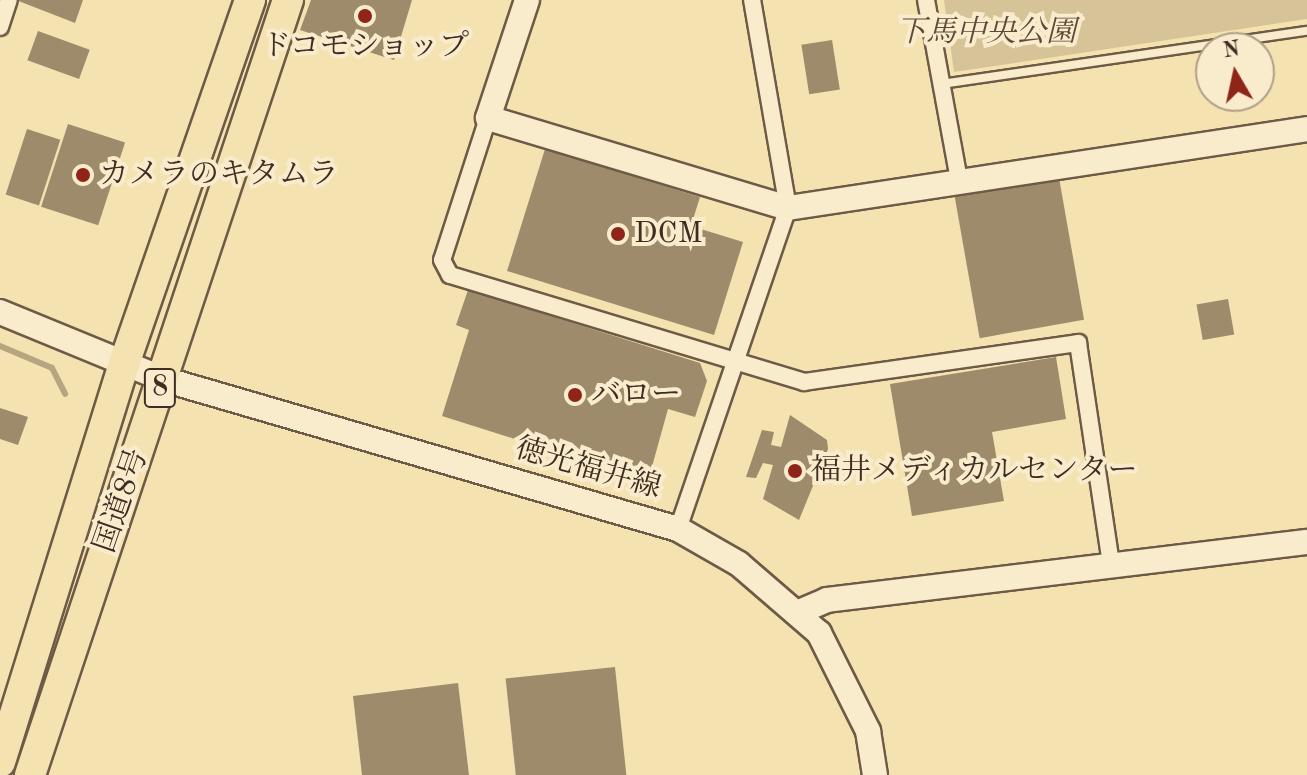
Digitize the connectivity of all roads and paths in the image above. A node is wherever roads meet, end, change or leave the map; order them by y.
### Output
1 (9, 0) edge
2 (250, 0) edge
3 (288, 0) edge
4 (527, 0) edge
5 (752, 0) edge
6 (926, 0) edge
7 (0, 27) edge
8 (1307, 31) edge
9 (941, 84) junction
10 (488, 118) junction
11 (1307, 129) edge
12 (959, 179) junction
13 (788, 208) junction
14 (0, 312) edge
15 (735, 362) junction
16 (124, 364) junction
17 (163, 379) junction
18 (678, 529) junction
19 (1307, 542) edge
20 (1111, 565) junction
21 (799, 612) junction
22 (0, 762) edge
23 (30, 775) edge
24 (875, 775) edge

1 - 7 street
2 - 16 highway, 国道8号 / 8
3 - 17 highway, 国道8号 / 8
4 - 10 street
5 - 13 street
6 - 9 street
8 - 9 lane
9 - 12 street
10 - 13 street
10 - 15 street
11 - 12 street
12 - 13 street
13 - 15 street
14 - 16 street, 徳光福井線
15 - 18 street
15 - 20 street
16 - 17 street, 徳光福井線
16 - 22 highway, 国道8号 / 8
17 - 18 street, 徳光福井線
17 - 23 highway, 国道8号 / 8
18 - 21 street, 徳光福井線
19 - 20 street
20 - 21 street
21 - 24 street, 徳光福井線

